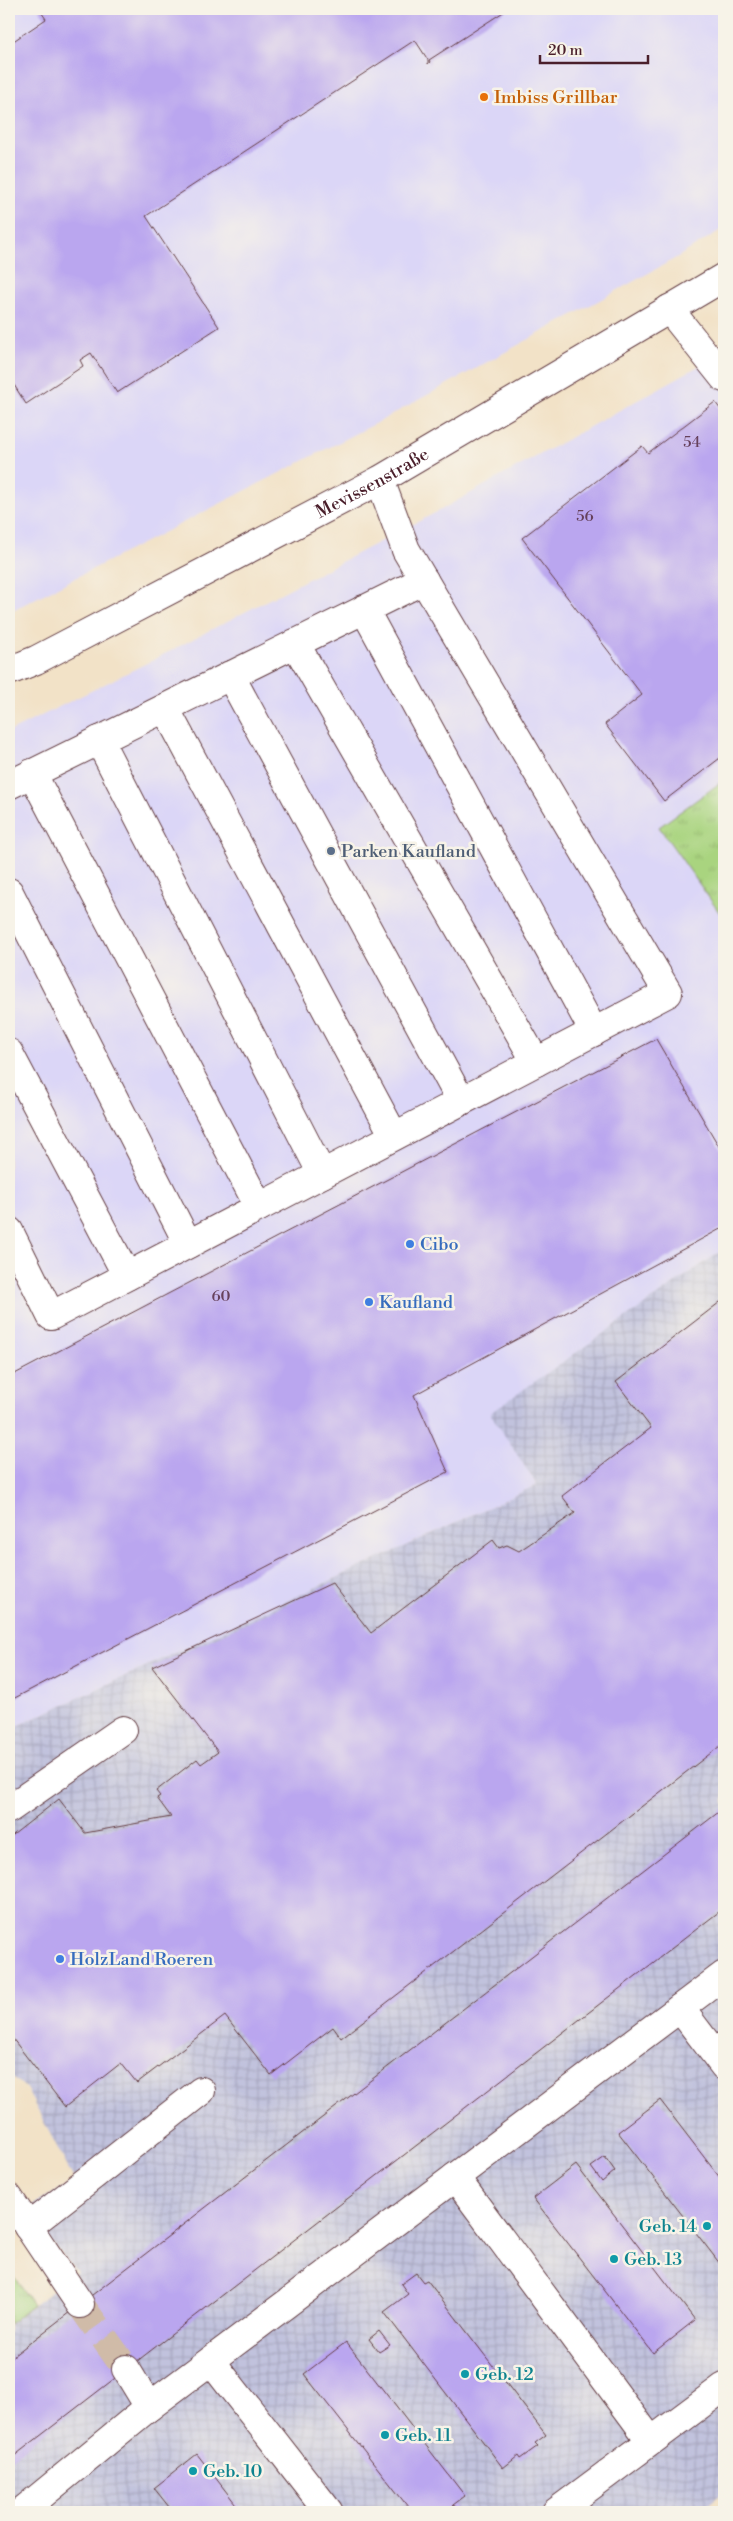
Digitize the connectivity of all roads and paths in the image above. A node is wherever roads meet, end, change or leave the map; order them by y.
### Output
1 (724, 277) edge
2 (669, 309) junction
3 (724, 378) edge
4 (380, 480) junction
5 (424, 580) junction
6 (364, 609) junction
7 (296, 643) junction
8 (9, 671) edge
9 (230, 676) junction
10 (165, 708) junction
11 (99, 740) junction
12 (20, 779) edge
13 (9, 892) edge
14 (594, 1032) junction
15 (9, 1053) edge
16 (536, 1062) junction
17 (461, 1101) junction
18 (394, 1136) junction
19 (322, 1174) junction
20 (259, 1207) junction
21 (9, 1231) edge
22 (188, 1244) junction
23 (127, 1276) junction
24 (123, 1730) dead end
25 (9, 1810) edge
26 (724, 1975) edge
27 (680, 2008) junction
28 (724, 2066) edge
29 (201, 2091) dead end
30 (455, 2178) junction
31 (9, 2198) edge
32 (28, 2227) junction
33 (80, 2304) tunnel mouth
34 (211, 2361) junction
35 (126, 2369) tunnel mouth
36 (724, 2387) edge
37 (149, 2407) junction
38 (651, 2441) junction
39 (21, 2512) edge
40 (329, 2512) edge
41 (556, 2512) edge

1 - 2 street, Mevissenstraße
2 - 3 street
2 - 4 street, Mevissenstraße
4 - 5 street
4 - 8 street, Mevissenstraße
5 - 6 street
5 - 14 street
6 - 7 street
6 - 14 street
7 - 9 street
7 - 16 street
9 - 10 street
9 - 17 street
10 - 11 street
10 - 18 street
11 - 12 street
11 - 19 street
12 - 20 street
13 - 22 street
14 - 16 street
15 - 23 street
16 - 17 street
17 - 18 street
18 - 19 street
19 - 20 street
20 - 22 street
21 - 23 street
22 - 23 street
24 - 25 street
26 - 27 street
27 - 28 street
27 - 30 street
29 - 32 street
30 - 34 street
30 - 38 street
31 - 32 street
32 - 33 street
34 - 37 street
34 - 40 street
35 - 37 street
36 - 38 street
37 - 39 street
38 - 41 street

